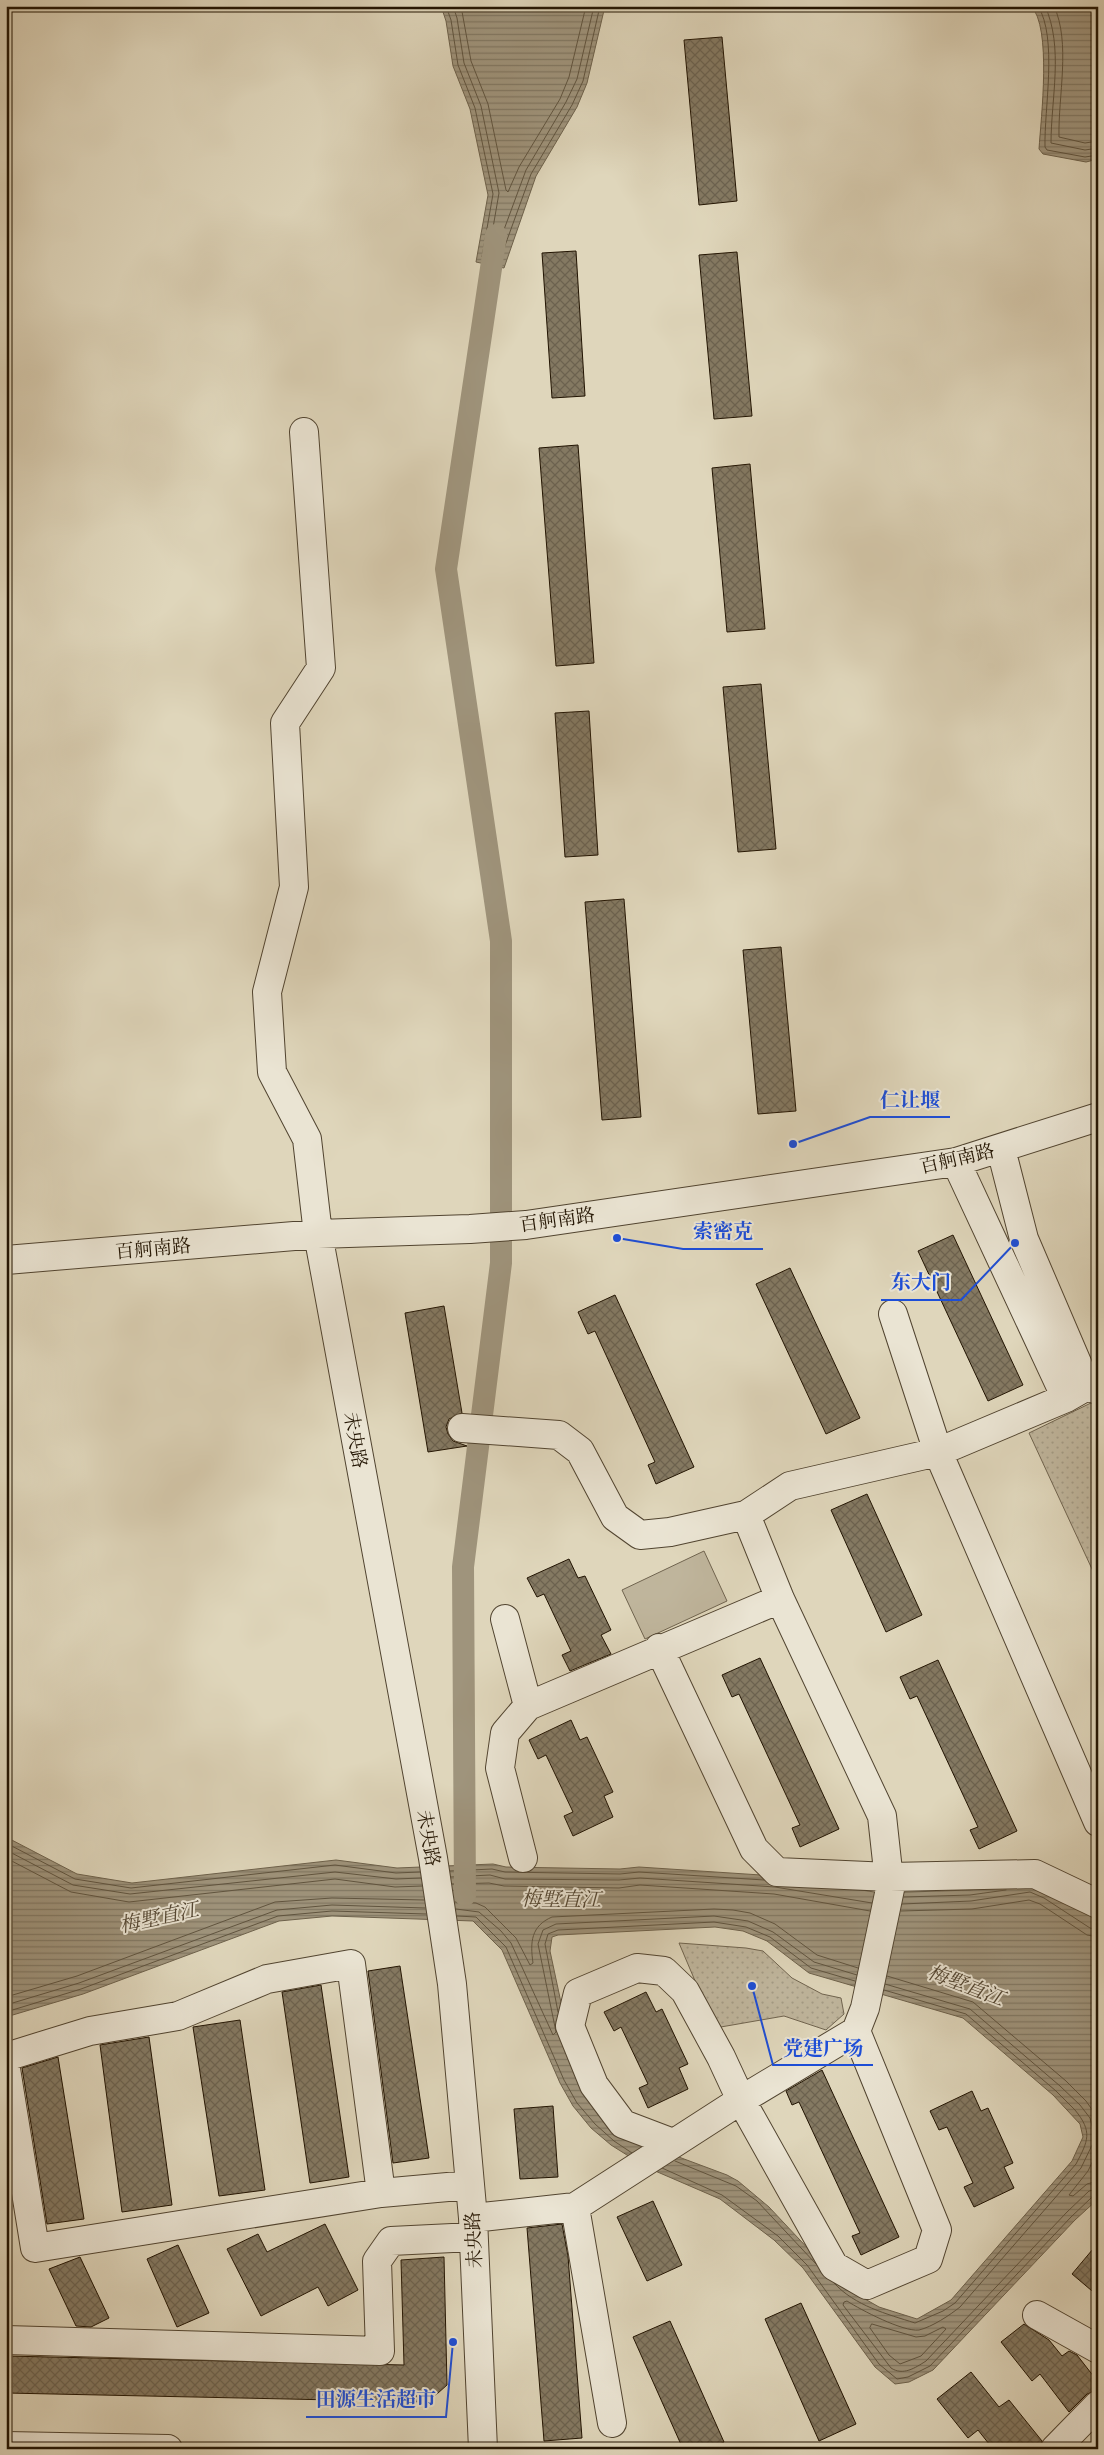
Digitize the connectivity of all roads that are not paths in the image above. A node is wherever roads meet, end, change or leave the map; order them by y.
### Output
1 (304, 432) dead end
2 (1098, 1117) edge
3 (1001, 1149) junction
4 (956, 1162) junction
5 (318, 1234) junction
6 (6, 1260) edge
7 (892, 1314) dead end
8 (1084, 1391) edge
9 (462, 1428) dead end
10 (938, 1452) junction
11 (746, 1515) junction
12 (780, 1599) junction
13 (505, 1619) dead end
14 (659, 1648) junction
15 (528, 1706) junction
16 (1098, 1822) edge
17 (523, 1858) dead end
18 (890, 1883) junction
19 (1098, 1904) edge
20 (860, 2020) junction
21 (6, 2057) edge
22 (6, 2069) edge
23 (741, 2100) junction
24 (670, 2146) junction
25 (470, 2185) junction
26 (381, 2193) junction
27 (575, 2207) junction
28 (473, 2227) junction
29 (1037, 2315) dead end
30 (6, 2340) edge
31 (1098, 2349) edge
32 (1098, 2405) edge
33 (612, 2423) dead end
34 (6, 2446) edge
35 (168, 2449) edge
36 (483, 2449) edge
37 (1054, 2449) edge

1 - 5 street, 未央路
2 - 3 street, 百舸南路
3 - 4 street, 百舸南路
3 - 8 street
4 - 5 street, 百舸南路
4 - 8 street
5 - 6 street, 百舸南路
5 - 25 street, 未央路
7 - 10 street
8 - 10 street
9 - 11 street
10 - 11 street
10 - 16 street
11 - 12 street
12 - 14 street
12 - 18 street
13 - 15 street
14 - 15 street
14 - 18 street
15 - 17 street
18 - 19 street
18 - 20 street
20 - 23 street
20 - 23 street
21 - 26 street
22 - 26 street
23 - 24 street
23 - 24 street
24 - 27 street
25 - 26 street
25 - 28 street, 未央路
27 - 28 street
27 - 33 street
28 - 30 street
28 - 36 street, 未央路
29 - 31 street
32 - 37 street
34 - 35 street

